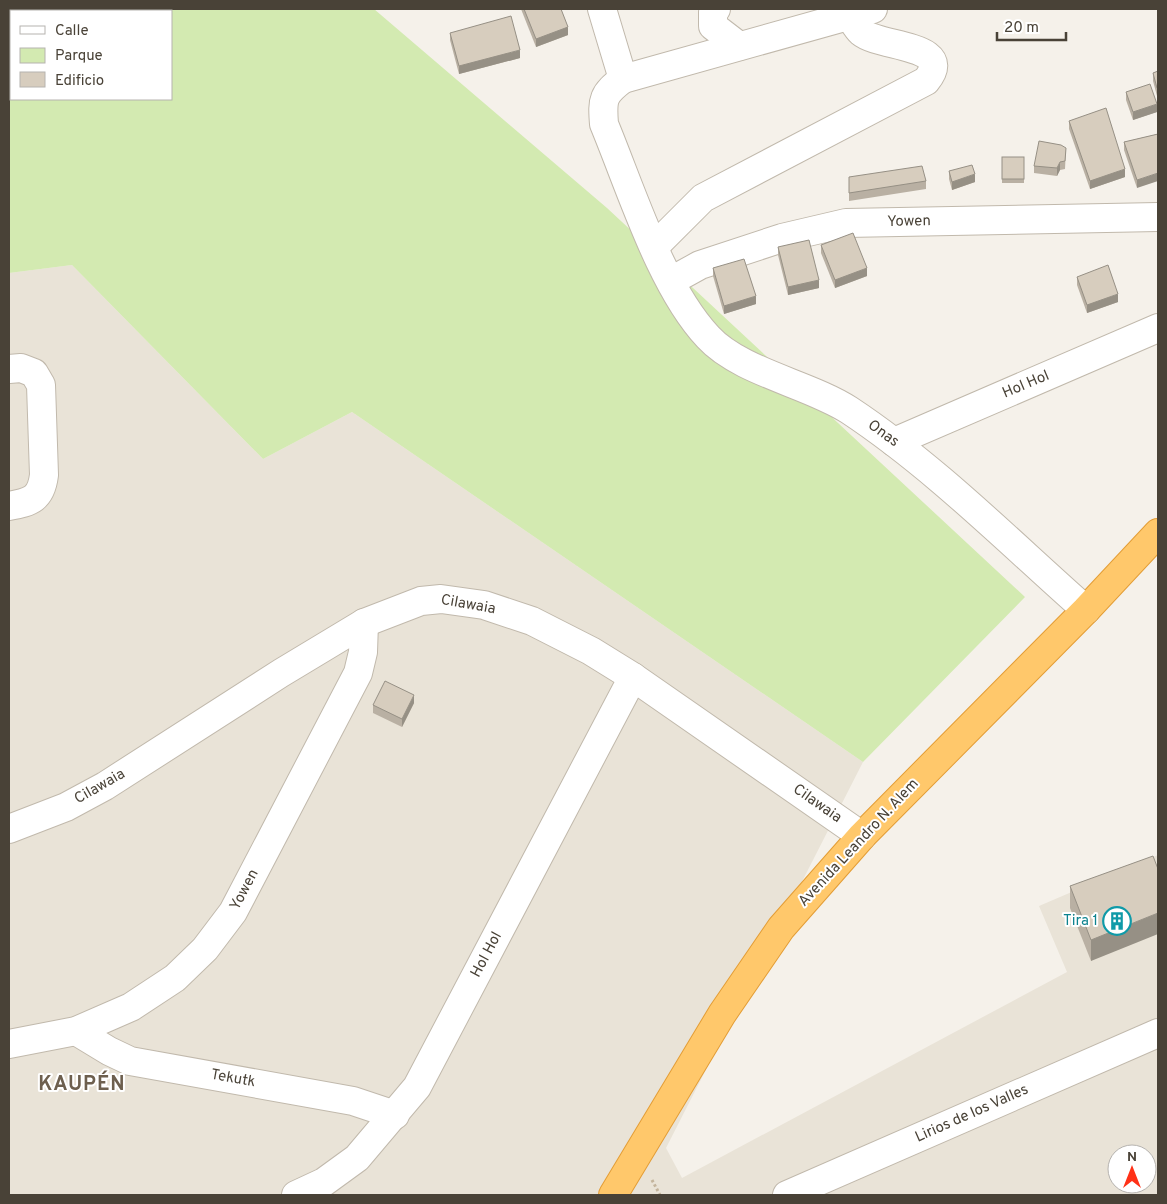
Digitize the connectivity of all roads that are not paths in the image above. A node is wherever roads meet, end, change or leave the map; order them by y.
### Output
1 (602, 9) edge
2 (716, 9) edge
3 (861, 12) edge
4 (739, 46) junction
5 (623, 79) junction
6 (1158, 217) edge
7 (654, 247) junction
8 (671, 281) junction
9 (1158, 328) edge
10 (9, 369) edge
11 (894, 442) junction
12 (9, 506) edge
13 (1158, 533) edge
14 (1086, 610) junction
15 (364, 623) junction
16 (633, 677) junction
17 (9, 829) edge
18 (862, 836) junction
19 (76, 1031) junction
20 (1158, 1033) edge
21 (9, 1044) edge
22 (396, 1116) junction
23 (296, 1195) edge
24 (614, 1195) edge
25 (787, 1195) edge

1 - 5 street
2 - 4 street
3 - 4 street
3 - 7 street
4 - 5 street
5 - 7 street, Onas
6 - 8 street, Yowen
7 - 8 street, Onas
8 - 11 street, Onas
9 - 11 street, Hol Hol
10 - 12 street
11 - 14 street, Onas
13 - 14 highway, Avenida Leandro N. Alem
14 - 18 highway, Avenida Leandro N. Alem
15 - 16 street, Cilawaia
15 - 17 street, Cilawaia
15 - 19 street, Yowen
16 - 18 street, Cilawaia
16 - 22 street, Hol Hol
18 - 24 highway, Avenida Leandro N. Alem
19 - 21 street, Yowen
19 - 22 street, Tekutk
20 - 25 street, Lirios de los Valles
22 - 23 street, Hol Hol

